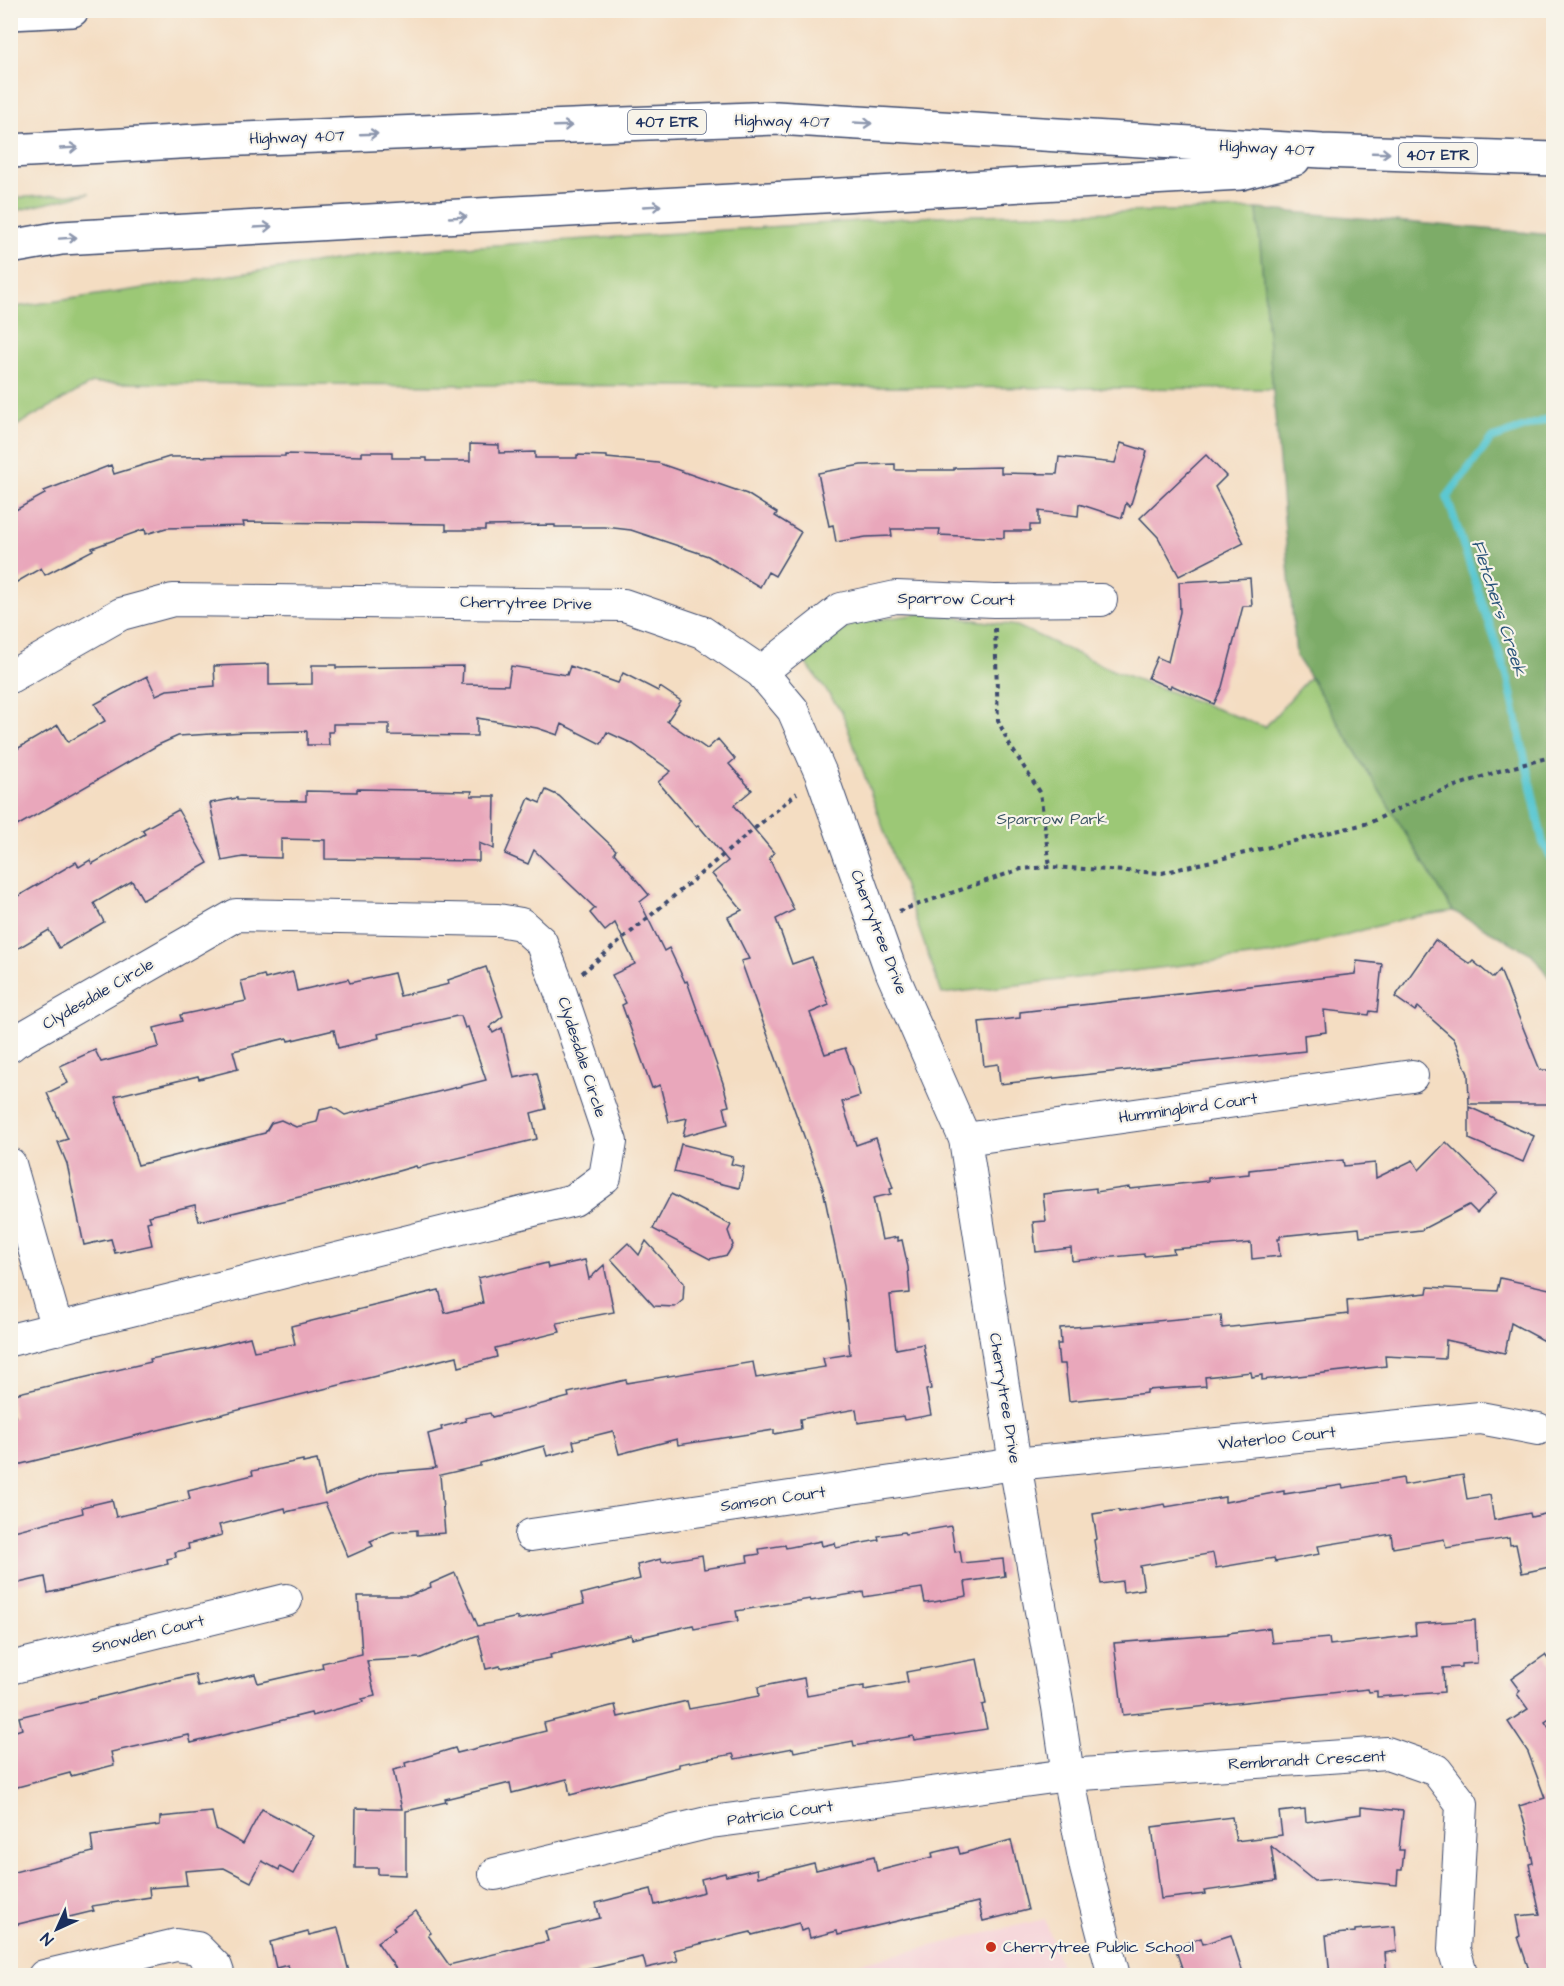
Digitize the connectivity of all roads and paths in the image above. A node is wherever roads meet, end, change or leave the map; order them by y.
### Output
1 (72, 10) edge
2 (10, 13) edge
3 (10, 151) edge
4 (1322, 152) junction
5 (1554, 159) edge
6 (10, 247) edge
7 (1101, 600) dead end
8 (994, 601) junction
9 (761, 672) junction
10 (10, 677) edge
11 (1554, 756) edge
12 (821, 774) junction
13 (1050, 867) junction
14 (873, 921) junction
15 (561, 991) junction
16 (10, 1046) edge
17 (1412, 1077) dead end
18 (965, 1139) junction
19 (10, 1164) edge
20 (57, 1329) junction
21 (10, 1340) edge
22 (1538, 1429) dead end
23 (1015, 1464) junction
24 (531, 1535) dead end
25 (286, 1600) dead end
26 (10, 1668) edge
27 (1068, 1775) junction
28 (495, 1874) dead end
29 (44, 1976) edge
30 (219, 1976) edge
31 (1114, 1976) edge
32 (1462, 1976) edge

1 - 2 highway
3 -> 4 highway, Highway 407 / 407 ETR
4 -> 5 highway, Highway 407 / 407 ETR
6 -> 4 highway
7 - 8 street, Sparrow Court
8 - 9 street, Sparrow Court
8 - 13 path
9 - 10 street, Cherrytree Drive
9 - 12 street, Cherrytree Drive
11 - 13 path
12 - 14 street, Cherrytree Drive
12 - 15 path
13 - 14 path
14 - 18 street, Cherrytree Drive
15 - 16 street, Clydesdale Circle
15 - 20 street, Clydesdale Circle
17 - 18 street, Hummingbird Court
18 - 23 street, Cherrytree Drive
19 - 20 street
20 - 21 street, Clydesdale Circle
22 - 23 street, Waterloo Court
23 - 24 street, Samson Court
23 - 27 street, Cherrytree Drive
25 - 26 street, Snowden Court
27 - 28 street, Patricia Court
27 - 31 street, Cherrytree Drive
27 - 32 street, Rembrandt Crescent
29 - 30 street

